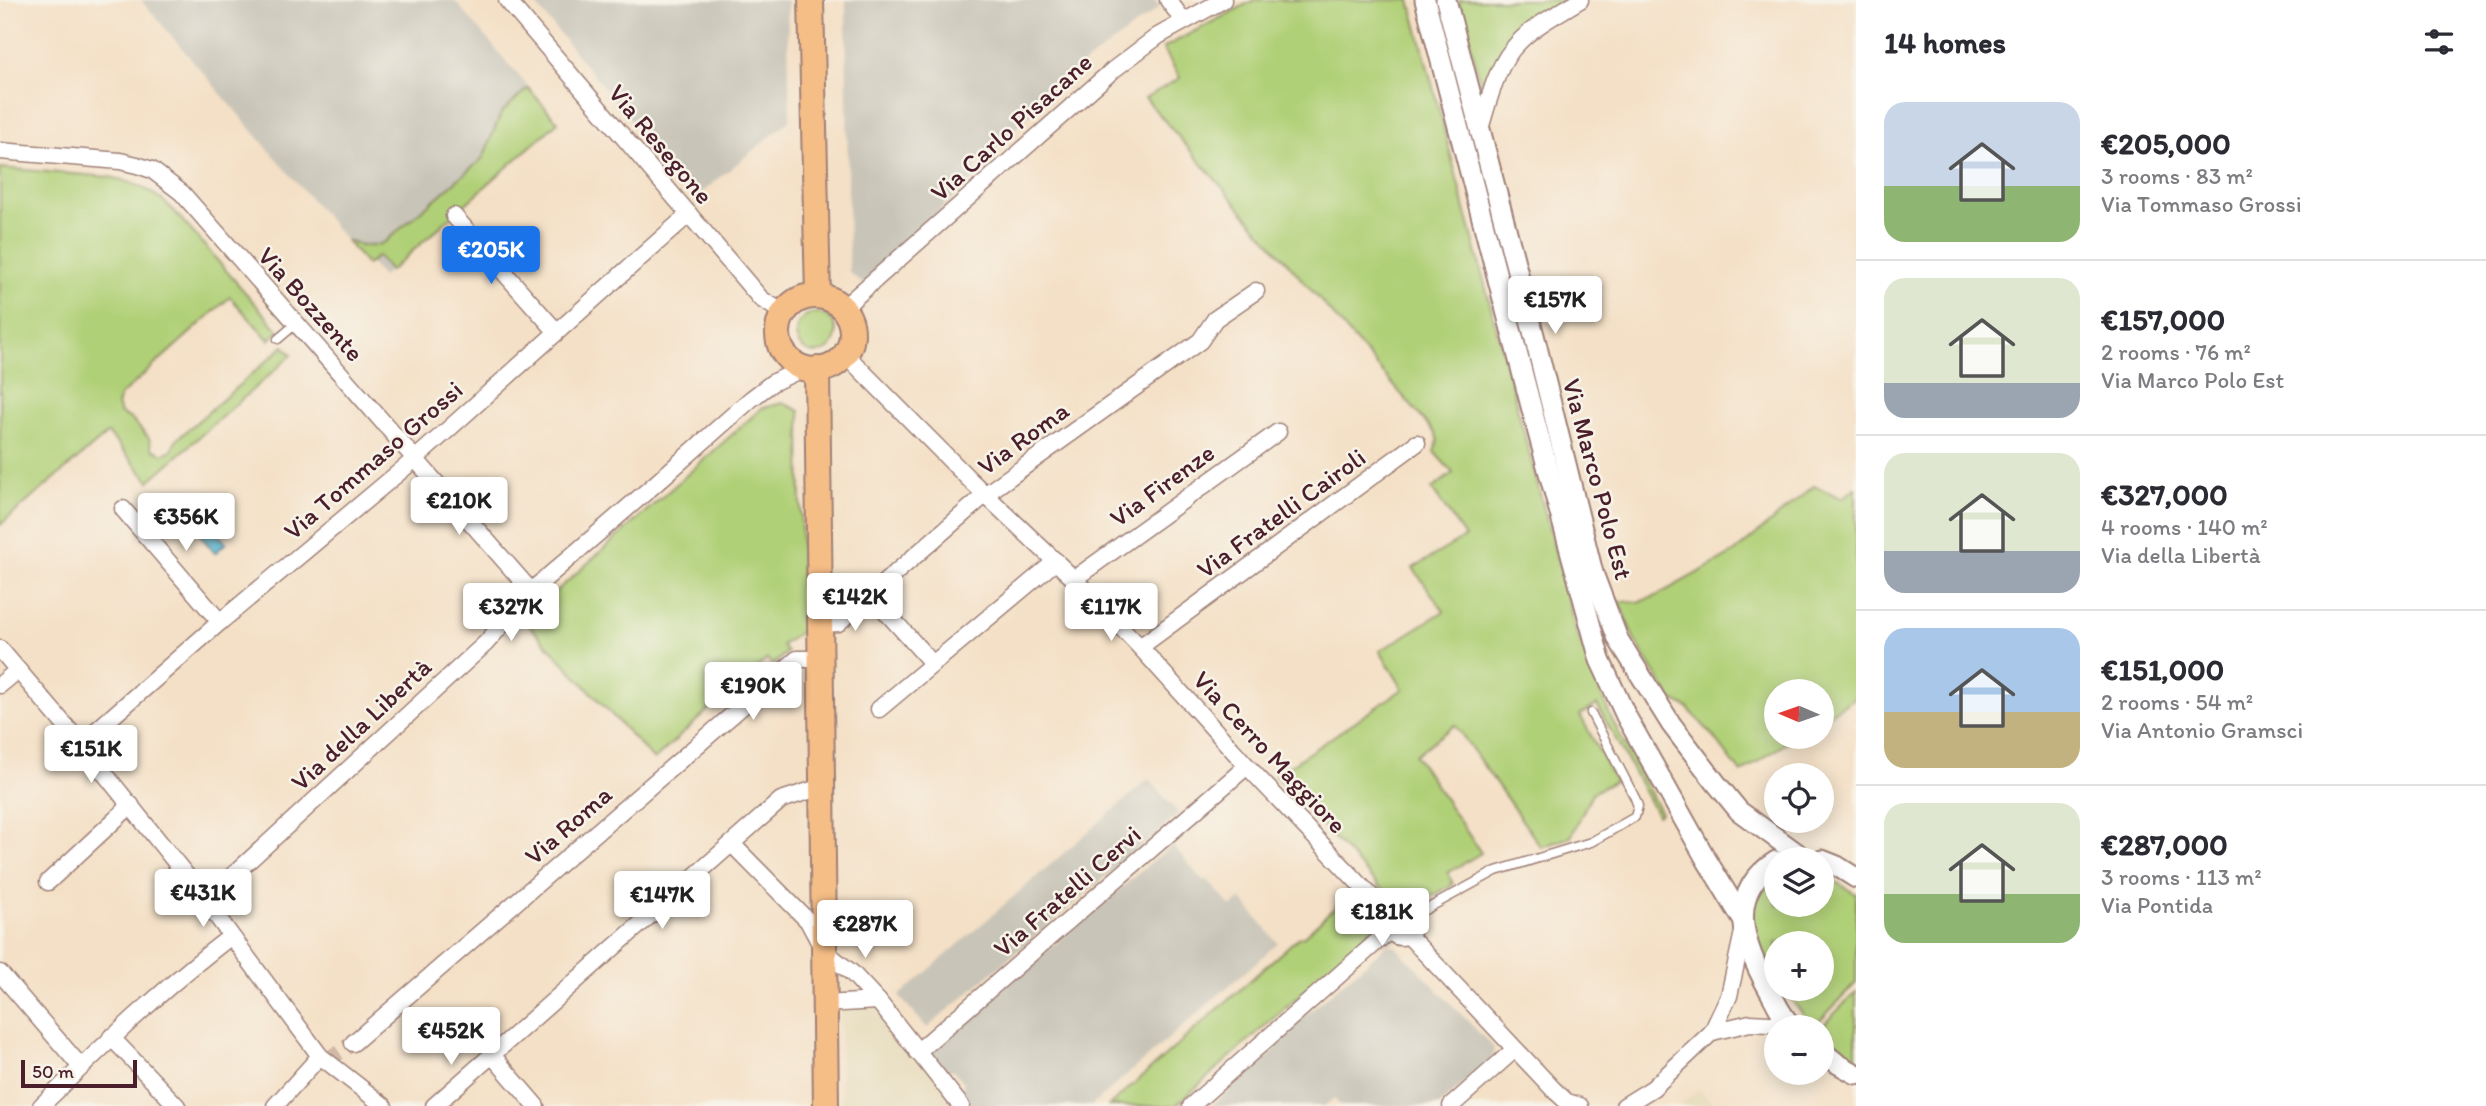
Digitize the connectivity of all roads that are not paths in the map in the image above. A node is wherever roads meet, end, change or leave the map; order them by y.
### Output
1 (507, 0) edge
2 (811, 0) edge
3 (1168, 0) edge
4 (1223, 0) edge
5 (1425, 0) edge
6 (1446, 0) edge
7 (1580, 0) edge
8 (1183, 20) junction
9 (1479, 132) junction
10 (0, 152) edge
11 (689, 214) junction
12 (454, 216) dead end
13 (1256, 291) dead end
14 (818, 296) junction
15 (843, 308) junction
16 (784, 313) junction
17 (297, 323) junction
18 (556, 331) junction
19 (278, 339) dead end
20 (845, 354) junction
21 (811, 369) junction
22 (1278, 432) dead end
23 (1416, 443) dead end
24 (415, 459) junction
25 (986, 494) junction
26 (124, 509) dead end
27 (1056, 561) junction
28 (1074, 579) junction
29 (531, 591) junction
30 (870, 594) junction
31 (220, 622) junction
32 (820, 624) junction
33 (1140, 647) junction
34 (0, 649) edge
35 (820, 659) junction
36 (932, 663) junction
37 (18, 670) junction
38 (0, 685) edge
39 (879, 709) dead end
40 (1591, 713) dead end
41 (81, 744) junction
42 (1247, 766) junction
43 (821, 787) junction
44 (131, 805) junction
45 (733, 845) junction
46 (1778, 847) edge
47 (1834, 865) edge
48 (1764, 871) edge
49 (1856, 878) edge
50 (48, 882) dead end
51 (206, 900) junction
52 (1412, 917) junction
53 (1391, 923) junction
54 (1743, 926) junction
55 (1408, 935) junction
56 (230, 937) junction
57 (824, 951) junction
58 (0, 973) edge
59 (878, 1001) junction
60 (824, 1004) junction
61 (1784, 1015) edge
62 (1764, 1024) edge
63 (1712, 1032) junction
64 (111, 1037) junction
65 (353, 1042) tunnel mouth
66 (1514, 1050) junction
67 (917, 1052) junction
68 (492, 1055) junction
69 (323, 1059) junction
70 (1834, 1061) edge
71 (81, 1067) junction
72 (1856, 1074) edge
73 (1572, 1105) edge
74 (41, 1106) edge
75 (177, 1106) edge
76 (275, 1106) edge
77 (384, 1106) edge
78 (434, 1106) edge
79 (536, 1106) edge
80 (826, 1106) edge
81 (961, 1106) edge
82 (1191, 1106) edge
83 (1451, 1106) edge
84 (1624, 1106) edge

1 - 11 street, Via Resegone
2 - 14 main road
3 - 8 street
4 - 8 street, Via Carlo Pisacane
5 - 54 street
6 - 9 street, Via Marco Polo Est
7 - 9 street
8 - 15 street, Via Carlo Pisacane
9 - 46 street, Via Marco Polo Est
10 - 17 street, Via Bozzente
11 - 16 street, Via Resegone
11 - 18 street, Via Tommaso Grossi
12 - 18 street
13 - 25 street, Via Roma
14 - 15 main road
14 - 16 main road
15 - 20 main road
16 - 21 main road
17 - 19 lane
17 - 24 street, Via Bozzente
18 - 24 street, Via Tommaso Grossi
20 - 21 main road
20 - 25 street, Via Cerro Maggiore
21 - 29 street, Via della Libertà
21 - 32 main road
22 - 28 street, Via Firenze
23 - 33 street, Via Fratelli Cairoli
24 - 29 street, Via Bozzente
24 - 31 street, Via Tommaso Grossi
25 - 27 street, Via Cerro Maggiore
25 - 30 street, Via Roma
26 - 31 street
27 - 28 street, Via Cerro Maggiore
27 - 36 street
28 - 33 street, Via Cerro Maggiore
29 - 51 street, Via della Libertà
30 - 32 street, Via Roma
30 - 36 street
31 - 41 street, Via Tommaso Grossi
32 - 35 main road
33 - 42 street, Via Cerro Maggiore
34 - 37 street
35 - 43 main road
35 - 65 street, Via Roma
36 - 39 street
37 - 38 street
37 - 41 street
40 - 52 lane
41 - 44 street
42 - 53 street, Via Cerro Maggiore
42 - 67 street, Via Fratelli Cervi
43 - 45 street
43 - 57 main road
44 - 50 street
44 - 51 street
45 - 57 street
45 - 68 street
47 - 49 street
48 - 54 street
51 - 56 street
52 - 53 street
52 - 55 street
53 - 55 street
53 - 82 street
54 - 61 street
54 - 63 street
55 - 66 street
56 - 64 street
56 - 69 street
57 - 59 street
57 - 60 main road
58 - 71 street
59 - 60 street
59 - 67 street
60 - 80 main road
62 - 63 street
63 - 84 street
64 - 71 street
64 - 75 street
66 - 73 street
66 - 83 street
67 - 81 street
68 - 78 street
68 - 79 street
69 - 76 street
69 - 77 street
70 - 72 street
71 - 74 street

